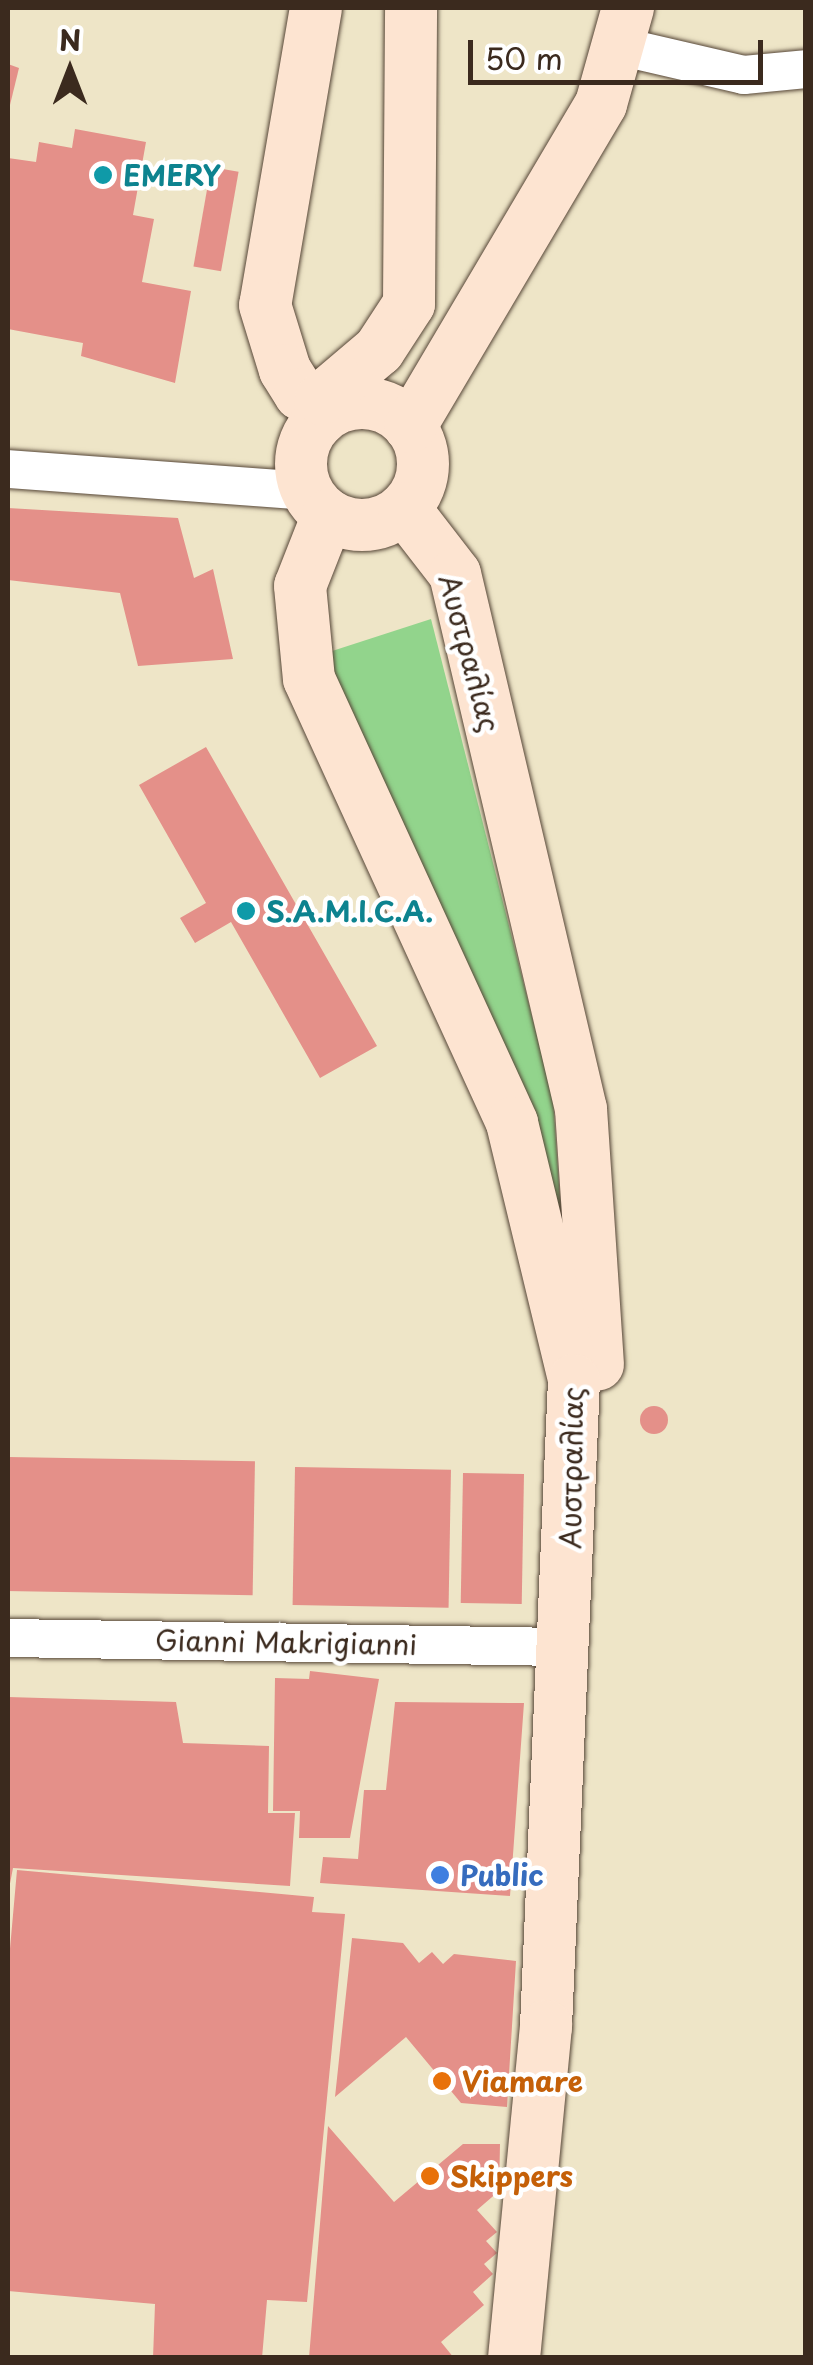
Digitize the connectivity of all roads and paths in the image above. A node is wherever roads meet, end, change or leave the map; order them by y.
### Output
1 (316, 8) edge
2 (411, 8) edge
3 (626, 27) edge
4 (806, 69) edge
5 (321, 410) junction
6 (410, 427) junction
7 (8, 469) edge
8 (318, 503) junction
9 (404, 508) junction
10 (8, 1638) edge
11 (566, 1647) junction
12 (514, 2358) edge
13 (531, 2358) edge

1 - 5 main road
2 - 5 main road
3 - 4 street
3 - 6 main road
5 - 6 main road
5 - 8 main road, Αυστραλίας
6 - 9 main road
7 - 8 street
8 - 9 main road
8 - 11 main road, Αυστραλίας
9 - 13 main road, Αυστραλίας
10 - 11 street, Gianni Makrigianni
11 - 12 main road, Αυστραλίας

